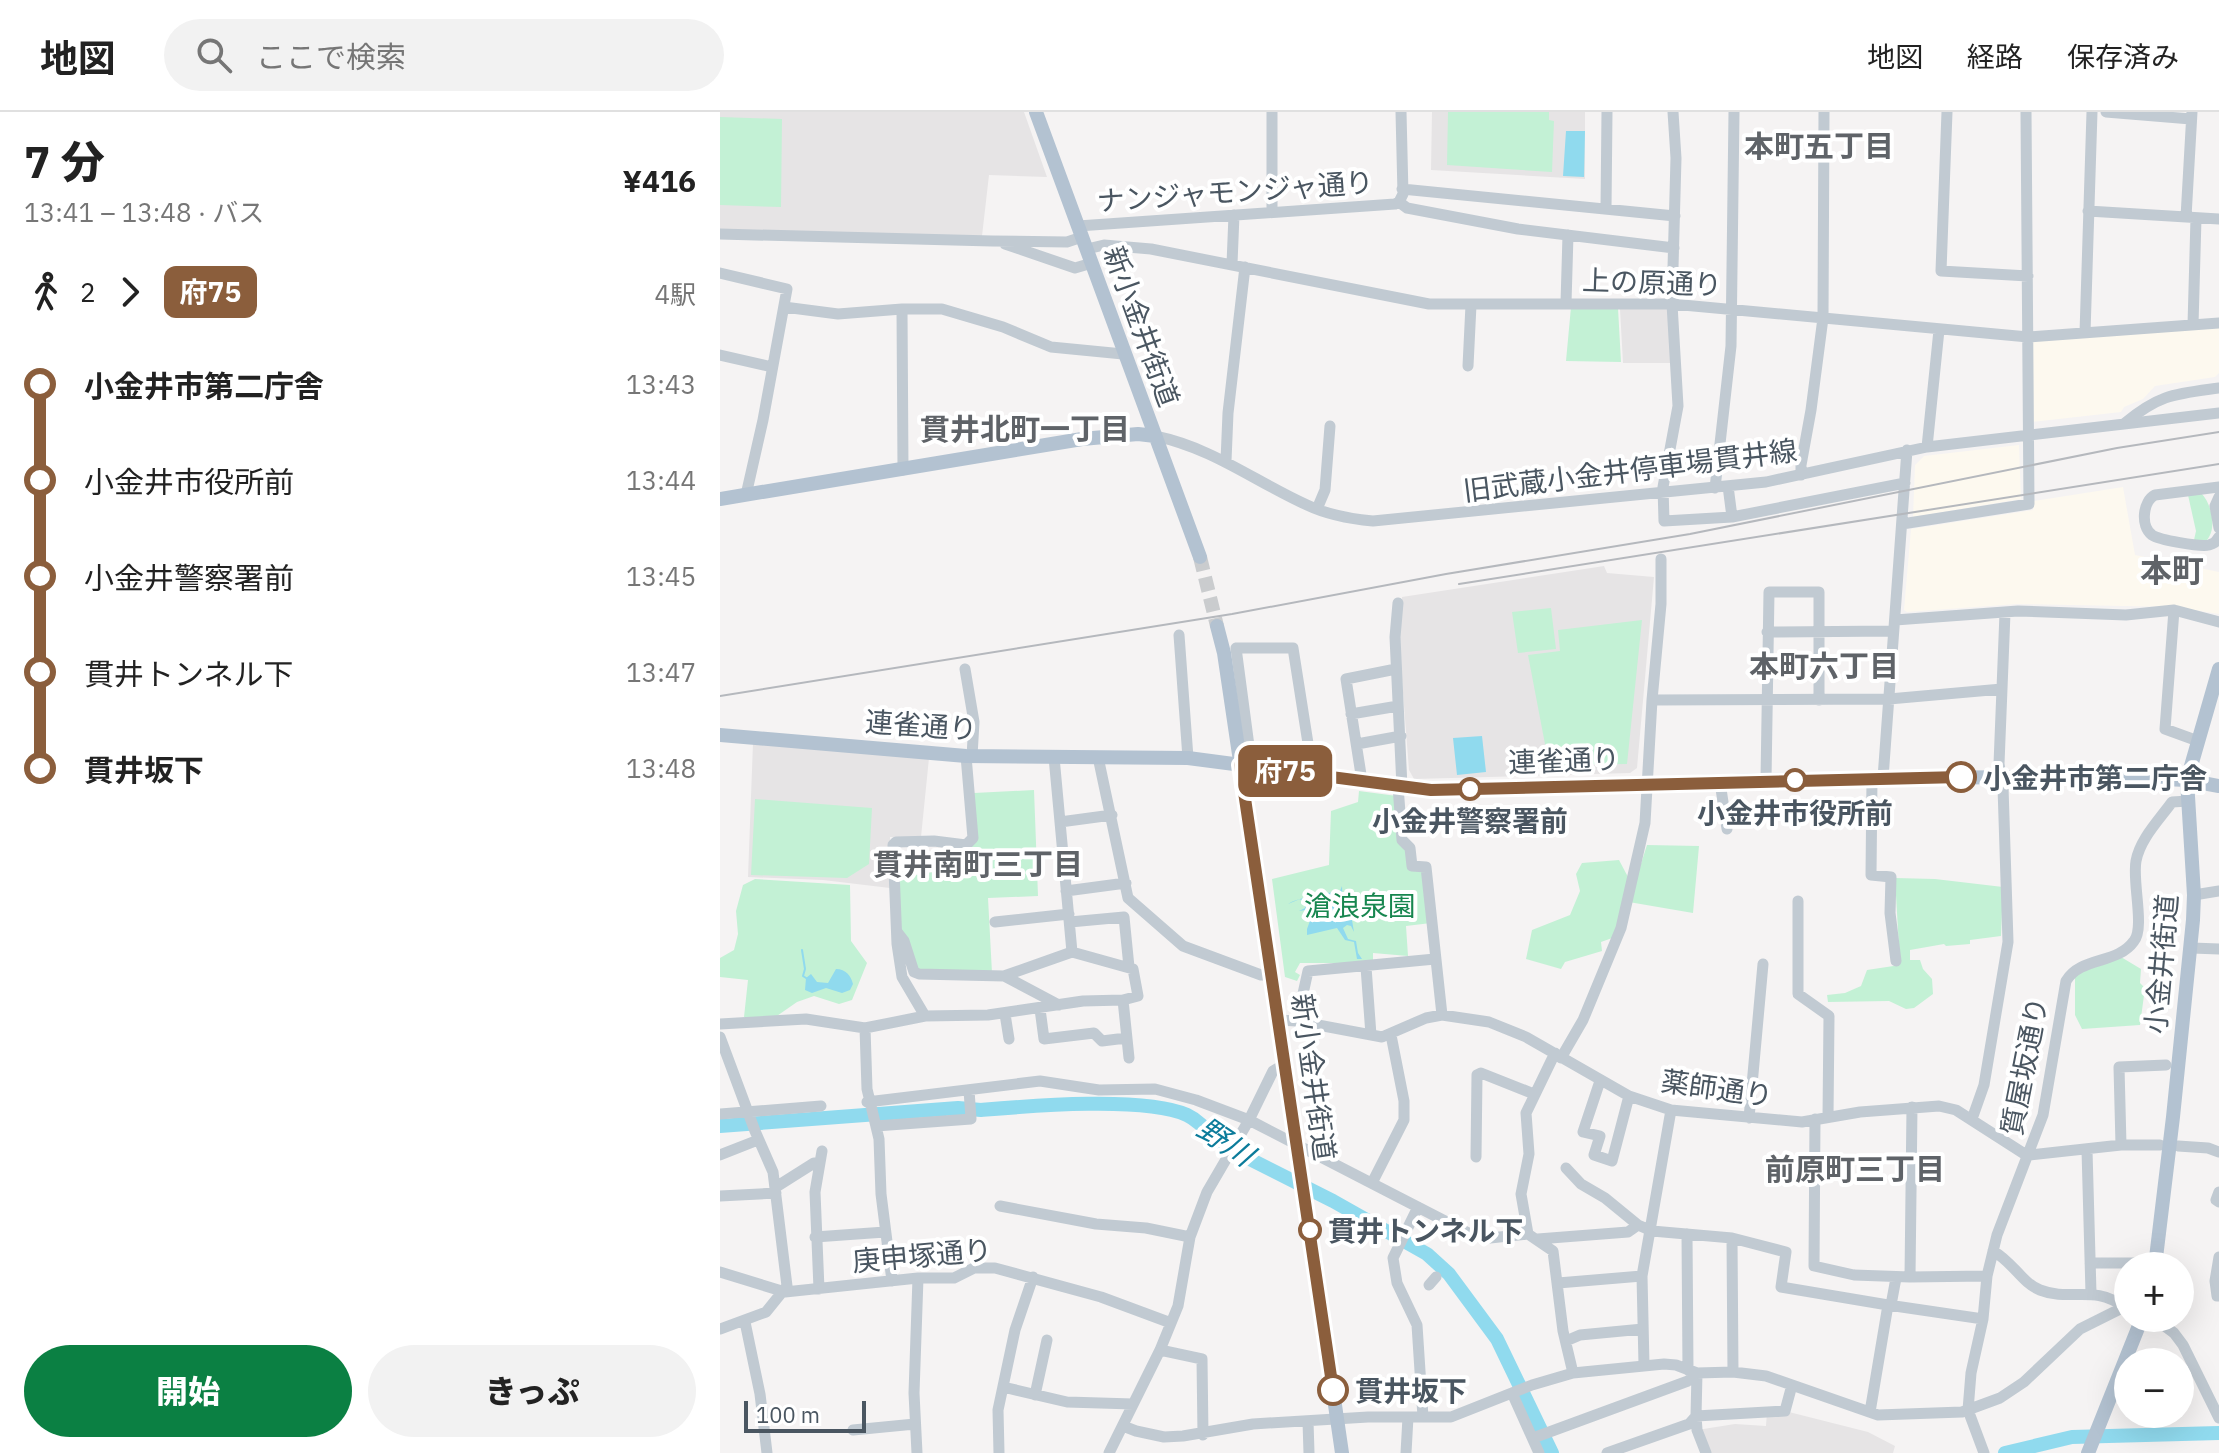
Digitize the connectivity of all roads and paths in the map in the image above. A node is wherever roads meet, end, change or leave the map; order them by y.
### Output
1 (1036, 112) edge
2 (1272, 112) edge
3 (1401, 112) edge
4 (1607, 112) edge
5 (1673, 112) edge
6 (1734, 112) edge
7 (1824, 112) edge
8 (1947, 112) edge
9 (2026, 112) edge
10 (2092, 112) edge
11 (2106, 112) edge
12 (2192, 116) edge
13 (1402, 189) junction
14 (1399, 202) junction
15 (1606, 209) junction
16 (2088, 211) junction
17 (1272, 212) junction
18 (1234, 215) junction
19 (1675, 216) junction
20 (2191, 218) junction
21 (2219, 219) edge
22 (720, 234) edge
23 (1568, 235) junction
24 (997, 241) junction
25 (1085, 244) junction
26 (1674, 248) junction
27 (1232, 264) junction
28 (1245, 267) junction
29 (720, 273) edge
30 (2028, 276) junction
31 (1566, 303) junction
32 (1672, 304) junction
33 (1471, 305) junction
34 (784, 307) junction
35 (902, 309) junction
36 (1731, 309) junction
37 (1823, 318) junction
38 (2219, 323) edge
39 (2193, 325) junction
40 (1939, 330) junction
41 (2085, 333) junction
42 (2028, 337) junction
43 (1123, 354) junction
44 (720, 355) edge
45 (1468, 366) dead end
46 (772, 367) junction
47 (2219, 388) edge
48 (2193, 391) junction
49 (2158, 400) junction
50 (2219, 413) edge
51 (2197, 416) junction
52 (2160, 421) junction
53 (2125, 423) junction
54 (1330, 426) dead end
55 (2028, 435) junction
56 (1155, 436) junction
57 (1927, 447) junction
58 (1907, 450) junction
59 (1226, 461) junction
60 (903, 470) junction
61 (1801, 475) junction
62 (1905, 483) junction
63 (1722, 487) junction
64 (2219, 487) edge
65 (2200, 489) junction
66 (1662, 493) junction
67 (746, 495) junction
68 (720, 499) edge
69 (2217, 501) edge
70 (1317, 509) junction
71 (1732, 517) junction
72 (1902, 524) junction
73 (2219, 528) edge
74 (2219, 537) edge
75 (1200, 557) tunnel mouth
76 (1661, 559) dead end
77 (1398, 603) dead end
78 (2174, 610) junction
79 (2005, 613) junction
80 (2219, 622) edge
81 (1217, 626) tunnel mouth
82 (1894, 626) junction
83 (1767, 632) junction
84 (1821, 632) junction
85 (1179, 635) dead end
86 (965, 669) dead end
87 (1396, 669) junction
88 (2219, 669) edge
89 (2002, 689) junction
90 (1889, 699) junction
91 (1652, 700) junction
92 (1767, 700) junction
93 (1819, 700) junction
94 (1398, 706) junction
95 (1351, 714) junction
96 (720, 735) edge
97 (1401, 736) junction
98 (2198, 741) junction
99 (1357, 744) junction
100 (1249, 746) dead end
101 (969, 756) junction
102 (1054, 757) junction
103 (1098, 757) junction
104 (1188, 758) junction
105 (1240, 765) junction
106 (1313, 775) junction
107 (2001, 777) junction
108 (1878, 778) junction
109 (1766, 780) junction
110 (2187, 780) junction
111 (1362, 781) junction
112 (1720, 782) junction
113 (1646, 784) junction
114 (1400, 786) junction
115 (2219, 786) edge
116 (2188, 801) junction
117 (1112, 815) junction
118 (1060, 822) junction
119 (1727, 829) dead end
120 (1257, 876) tunnel mouth
121 (1126, 883) junction
122 (1066, 891) junction
123 (2219, 891) edge
124 (2194, 895) junction
125 (1798, 901) dead end
126 (1069, 918) junction
127 (995, 922) dead end
128 (897, 931) junction
129 (1268, 945) tunnel mouth
130 (2192, 948) junction
131 (2219, 949) edge
132 (1072, 952) junction
133 (1435, 959) junction
134 (1896, 961) dead end
135 (1763, 964) dead end
136 (1129, 967) junction
137 (1366, 967) junction
138 (1272, 975) junction
139 (1004, 976) junction
140 (1123, 1000) junction
141 (1059, 1005) junction
142 (1040, 1009) junction
143 (1005, 1014) junction
144 (1442, 1015) junction
145 (925, 1016) junction
146 (1278, 1020) junction
147 (1297, 1021) junction
148 (720, 1024) edge
149 (865, 1028) junction
150 (1371, 1035) junction
151 (1391, 1035) junction
152 (720, 1037) edge
153 (1126, 1038) junction
154 (1009, 1039) dead end
155 (1558, 1055) junction
156 (1129, 1058) dead end
157 (1285, 1064) junction
158 (2166, 1065) dead end
159 (1600, 1081) junction
160 (969, 1090) junction
161 (1534, 1094) junction
162 (1629, 1096) junction
163 (868, 1101) junction
164 (821, 1106) dead end
165 (1912, 1107) junction
166 (1671, 1110) junction
167 (748, 1111) junction
168 (720, 1114) edge
169 (1749, 1118) junction
170 (1822, 1118) junction
171 (1972, 1119) junction
172 (1249, 1120) junction
173 (876, 1126) junction
174 (756, 1136) junction
175 (2121, 1145) junction
176 (2160, 1145) dead end
177 (1298, 1146) junction
178 (2178, 1146) dead end
179 (2087, 1150) junction
180 (822, 1151) dead end
181 (2219, 1152) edge
182 (720, 1155) edge
183 (2030, 1155) junction
184 (1476, 1157) dead end
185 (818, 1163) junction
186 (1566, 1168) dead end
187 (1372, 1183) junction
188 (776, 1190) junction
189 (2219, 1192) edge
190 (720, 1196) edge
191 (2219, 1202) edge
192 (1000, 1206) dead end
193 (1418, 1207) junction
194 (1638, 1225) junction
195 (1652, 1231) junction
196 (885, 1232) junction
197 (1687, 1234) junction
198 (815, 1237) junction
199 (1190, 1237) junction
200 (1533, 1237) junction
201 (1732, 1238) junction
202 (1993, 1251) junction
203 (2156, 1252) edge
204 (2219, 1257) edge
205 (2090, 1263) junction
206 (2114, 1263) edge
207 (720, 1272) edge
208 (1642, 1276) junction
209 (1987, 1276) junction
210 (1033, 1277) junction
211 (1910, 1277) junction
212 (918, 1278) junction
213 (1896, 1278) junction
214 (892, 1281) junction
215 (1558, 1283) junction
216 (819, 1289) junction
217 (785, 1292) junction
218 (2091, 1293) junction
219 (2219, 1296) edge
220 (2114, 1299) edge
221 (1890, 1305) junction
222 (2114, 1312) edge
223 (1983, 1319) junction
224 (745, 1322) junction
225 (1171, 1323) junction
226 (720, 1329) edge
227 (1643, 1329) junction
228 (2136, 1332) edge
229 (2173, 1332) edge
230 (1047, 1340) dead end
231 (1566, 1341) junction
232 (1160, 1350) junction
233 (1644, 1365) junction
234 (1693, 1371) junction
235 (1733, 1372) junction
236 (1573, 1373) junction
237 (1792, 1385) junction
238 (1003, 1387) junction
239 (1512, 1392) junction
240 (1035, 1395) junction
241 (1133, 1404) junction
242 (1968, 1410) junction
243 (1870, 1412) junction
244 (1696, 1416) junction
245 (1408, 1417) junction
246 (1423, 1417) junction
247 (2219, 1417) edge
248 (1337, 1420) junction
249 (1308, 1421) junction
250 (915, 1424) junction
251 (1123, 1426) junction
252 (853, 1430) dead end
253 (1203, 1435) junction
254 (1534, 1437) junction
255 (1983, 1449) edge
256 (1616, 1452) edge
257 (2088, 1452) edge
258 (767, 1453) edge
259 (917, 1453) edge
260 (999, 1453) edge
261 (1109, 1453) edge
262 (1309, 1453) edge
263 (1342, 1453) edge
264 (1406, 1453) edge
265 (1539, 1453) edge
266 (1706, 1453) edge

1 - 25 main road, 新小金井街道
2 - 17 street
3 - 13 street, ナンジャモンジャ通り
4 - 15 street
5 - 19 street
6 - 36 street
7 - 37 street
8 - 30 street
9 - 30 street
10 - 16 street
11 - 12 street
12 - 20 street
13 - 14 street, ナンジャモンジャ通り
13 - 15 street
14 - 17 street, ナンジャモンジャ通り
14 - 23 street
15 - 19 street
16 - 20 street
16 - 41 street
17 - 18 street, ナンジャモンジャ通り
18 - 25 street, ナンジャモンジャ通り
18 - 27 street
19 - 26 street
20 - 21 street
20 - 39 street
22 - 24 street
23 - 26 street
23 - 31 street
24 - 25 street
24 - 25 street
25 - 27 street, 上の原通り
25 - 43 main road, 新小金井街道
26 - 32 street
27 - 28 street, 上の原通り
28 - 33 street, 上の原通り
28 - 59 street
29 - 34 street
30 - 42 street
31 - 32 street, 上の原通り
31 - 33 street, 上の原通り
32 - 36 street, 上の原通り
32 - 66 street
33 - 45 street
34 - 35 street
34 - 46 street
35 - 43 street
35 - 60 street
36 - 37 street, 上の原通り
36 - 63 street
37 - 40 street, 上の原通り
37 - 61 street
38 - 39 street, 上の原通り
39 - 41 street, 上の原通り
40 - 42 street, 上の原通り
40 - 57 street
41 - 42 street, 上の原通り
42 - 55 street
43 - 56 main road, 新小金井街道
44 - 46 street
46 - 67 street
47 - 48 street
48 - 49 street
48 - 51 street
49 - 52 street
49 - 53 street
50 - 51 street, 旧武蔵小金井停車場貫井線
51 - 52 street, 旧武蔵小金井停車場貫井線
52 - 53 street, 旧武蔵小金井停車場貫井線
53 - 55 street, 旧武蔵小金井停車場貫井線
54 - 70 street
55 - 57 street, 旧武蔵小金井停車場貫井線
55 - 72 street
56 - 59 street, 旧武蔵小金井停車場貫井線
56 - 60 main road
56 - 75 main road, 新小金井街道
57 - 58 street, 旧武蔵小金井停車場貫井線
58 - 61 street, 旧武蔵小金井停車場貫井線
58 - 62 street
59 - 70 street, 旧武蔵小金井停車場貫井線
60 - 67 main road
61 - 63 street, 旧武蔵小金井停車場貫井線
62 - 71 street
62 - 72 street
63 - 66 street, 旧武蔵小金井停車場貫井線
63 - 71 street
64 - 65 street
65 - 69 street
65 - 74 street
66 - 70 street, 旧武蔵小金井停車場貫井線
66 - 71 street
67 - 68 main road
69 - 73 street
72 - 82 street
76 - 91 street
77 - 87 street
78 - 79 street
78 - 80 street
78 - 98 street
79 - 82 street
79 - 89 street
81 - 105 main road
82 - 84 street
82 - 90 street
83 - 84 street
83 - 84 street
83 - 92 street
84 - 93 street
85 - 104 street
86 - 101 street
87 - 94 street
87 - 95 street
88 - 98 main road, 小金井街道
89 - 90 street
89 - 107 street
90 - 93 street
90 - 108 street
91 - 92 street
91 - 113 street
92 - 93 street
92 - 109 street
94 - 95 street
94 - 97 street
95 - 99 street
96 - 101 main road, 連雀通り
97 - 99 street
97 - 114 street
98 - 110 main road, 小金井街道
99 - 111 street
100 - 106 street
101 - 102 main road, 連雀通り
101 - 128 street
102 - 103 main road, 連雀通り
102 - 118 street
103 - 104 main road, 連雀通り
103 - 117 street
104 - 105 main road, 連雀通り
105 - 106 main road, 連雀通り
105 - 120 main road
106 - 111 main road, 連雀通り
107 - 108 main road, 連雀通り
107 - 110 main road, 連雀通り
107 - 171 street
108 - 109 main road, 連雀通り
108 - 134 street
109 - 112 main road, 連雀通り
110 - 115 main road, 連雀通り
110 - 116 main road, 小金井街道
111 - 114 main road, 連雀通り
112 - 113 main road, 連雀通り
112 - 119 street
113 - 114 main road, 連雀通り
113 - 155 street
114 - 133 street
116 - 124 main road, 小金井街道
116 - 183 street, 質屋坂通り
117 - 118 street
117 - 121 street
118 - 122 street
121 - 122 street
121 - 138 street
122 - 126 street
123 - 124 street
124 - 130 main road, 小金井街道
125 - 170 street
126 - 127 street
126 - 132 street
126 - 136 street
128 - 139 street
128 - 145 street
129 - 138 main road, 新小金井街道
130 - 131 street
130 - 203 main road, 小金井街道
132 - 136 street
132 - 139 street
133 - 137 street
133 - 144 street
135 - 169 street
136 - 140 street
137 - 147 street
137 - 150 street
138 - 146 main road, 新小金井街道
139 - 141 street
140 - 141 street
140 - 153 street
141 - 142 street
142 - 143 street
142 - 153 street
143 - 145 street
143 - 154 street
144 - 151 street, 薬師通り
144 - 155 street, 薬師通り
145 - 149 street
146 - 147 street, 薬師通り
146 - 157 main road, 新小金井街道
147 - 150 street, 薬師通り
148 - 149 street
149 - 163 street
150 - 151 street, 薬師通り
151 - 187 street
152 - 167 street
153 - 156 street
155 - 159 street, 薬師通り
155 - 161 street
157 - 172 street
157 - 177 main road, 新小金井街道
158 - 175 street
159 - 162 street, 薬師通り
159 - 162 street
160 - 163 street
160 - 172 street
160 - 173 street
161 - 184 street
161 - 200 street
162 - 166 street, 薬師通り
163 - 173 street
164 - 167 street
165 - 170 street, 薬師通り
165 - 171 street, 薬師通り
165 - 211 street
166 - 169 street, 薬師通り
166 - 195 street
167 - 168 street
167 - 174 street
169 - 170 street, 薬師通り
170 - 213 street
171 - 183 street, 薬師通り
172 - 177 street
172 - 199 street
173 - 196 street
174 - 182 street
174 - 188 street
175 - 176 street
175 - 179 street
177 - 187 street
177 - 248 main road, 新小金井街道
178 - 181 street
179 - 183 street
179 - 205 street
180 - 185 street
183 - 202 street, 質屋坂通り
185 - 188 street
185 - 198 street
186 - 194 street
187 - 193 street
188 - 190 street
188 - 217 street
189 - 191 street
192 - 199 street
193 - 200 street
193 - 246 street
194 - 195 street
194 - 200 street
195 - 197 street
195 - 208 street
196 - 198 street
196 - 214 street
197 - 201 street
197 - 234 street
198 - 216 street
199 - 225 street
200 - 215 street
201 - 221 street
201 - 235 street
202 - 209 street, 質屋坂通り
202 - 218 street
204 - 219 street
205 - 206 street
205 - 218 street
207 - 217 street, 庚申塚通り
208 - 215 street
208 - 227 street
209 - 211 street
209 - 223 street, 質屋坂通り
210 - 212 street, 庚申塚通り
210 - 225 street, 庚申塚通り
210 - 238 street
211 - 213 street
212 - 214 street, 庚申塚通り
212 - 250 street
213 - 221 street
214 - 216 street, 庚申塚通り
215 - 231 street
216 - 217 street, 庚申塚通り
217 - 224 street
218 - 220 street
221 - 223 street
221 - 243 street
222 - 242 street
223 - 242 street, 質屋坂通り
224 - 226 street
224 - 258 street
225 - 232 street
227 - 231 street
227 - 233 street
228 - 257 main road
229 - 247 street
230 - 240 street
231 - 236 street
232 - 241 street
232 - 253 street
233 - 234 street
233 - 236 street
234 - 235 street
234 - 244 street
234 - 254 street
235 - 237 street
236 - 239 street
237 - 243 street
237 - 244 street
238 - 240 street
238 - 260 street
239 - 246 street
239 - 254 street
240 - 241 street
241 - 251 street
242 - 243 street
242 - 255 street, 質屋坂通り
244 - 256 street
244 - 266 street
245 - 246 street
245 - 248 street
245 - 264 street
248 - 249 street
248 - 263 main road, 新小金井街道
249 - 253 street
249 - 262 street
250 - 252 street
250 - 259 street
251 - 253 street
251 - 261 street
254 - 265 street

